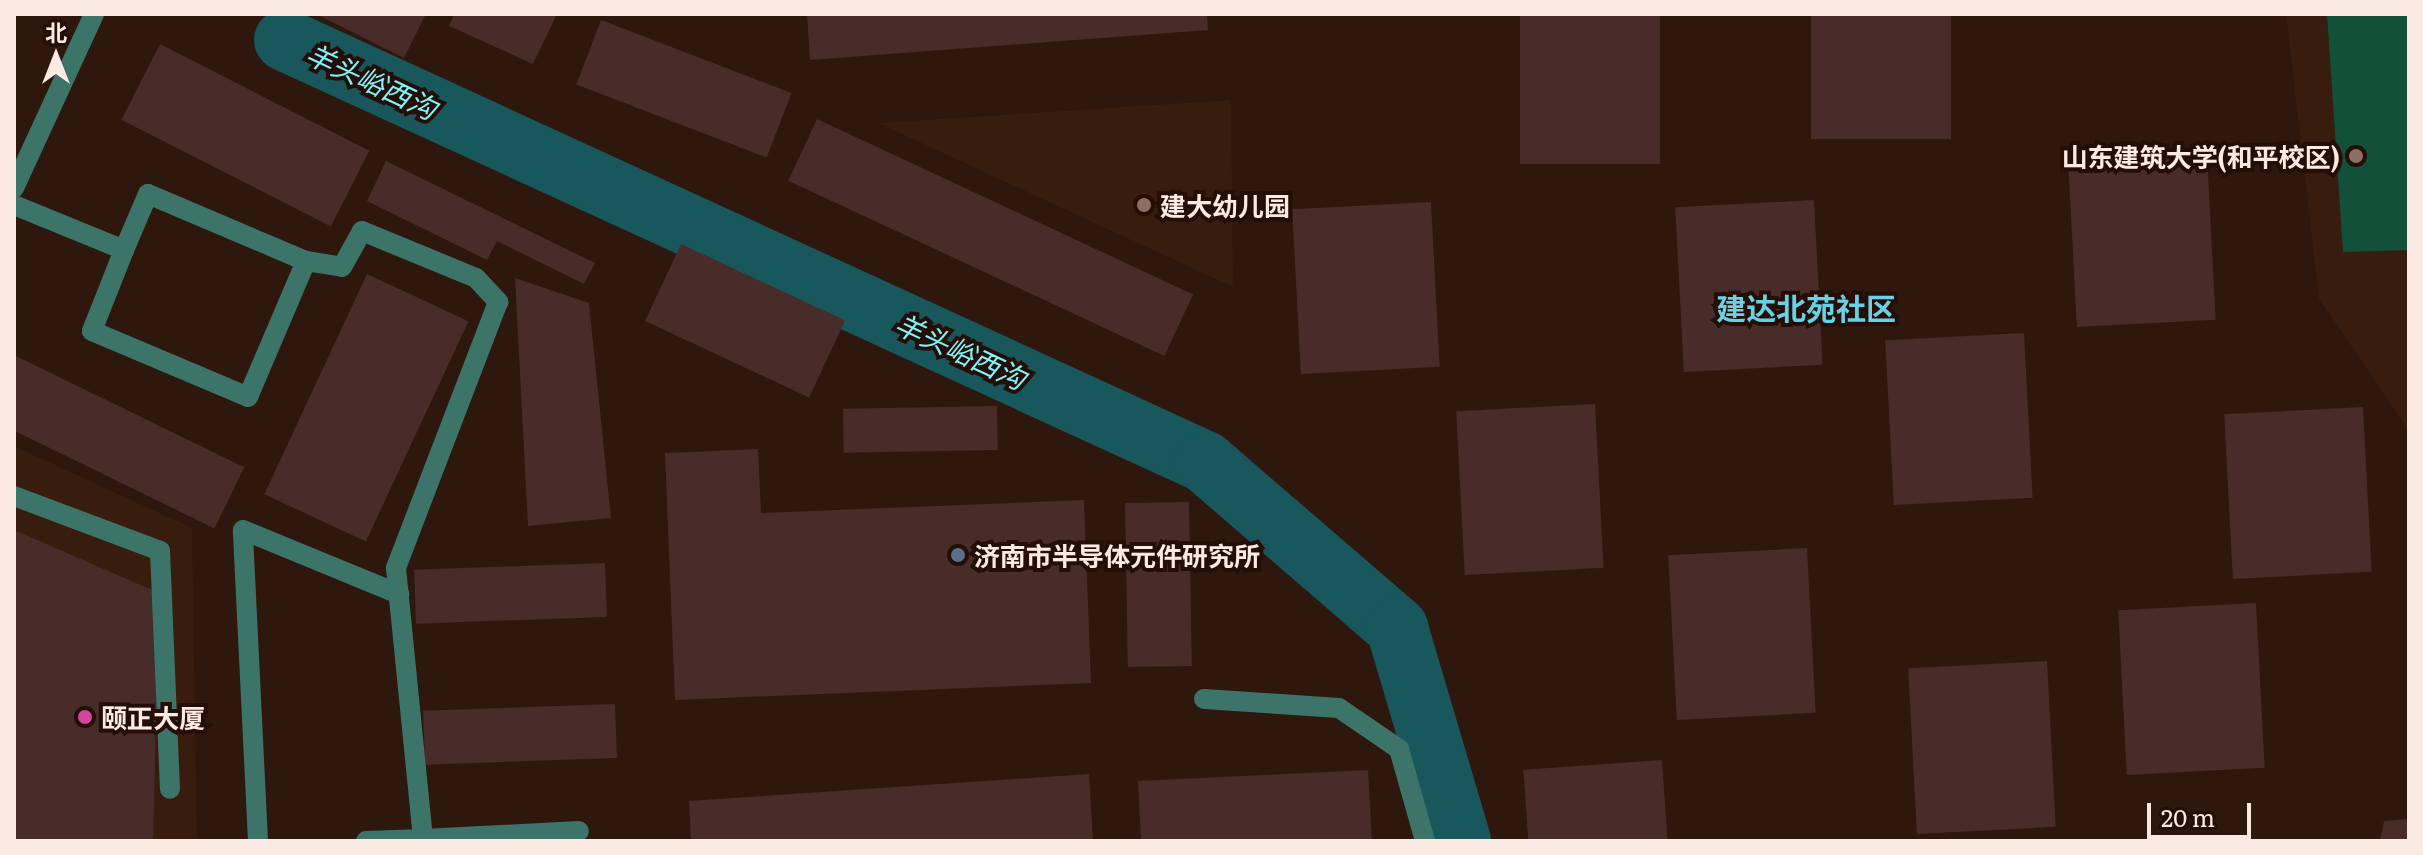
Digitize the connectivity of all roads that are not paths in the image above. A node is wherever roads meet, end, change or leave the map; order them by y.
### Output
1 (94, 14) edge
2 (14, 188) edge
3 (14, 205) edge
4 (124, 250) junction
5 (306, 261) junction
6 (14, 496) edge
7 (399, 594) junction
8 (1204, 699) dead end
9 (170, 789) dead end
10 (579, 831) dead end
11 (423, 839) edge
12 (258, 841) edge
13 (366, 841) edge
14 (1425, 841) edge

1 - 2 street
3 - 4 street
4 - 5 street
4 - 5 street
5 - 7 street
6 - 9 street
7 - 11 street
7 - 12 street
8 - 14 street
10 - 11 street
11 - 13 street

